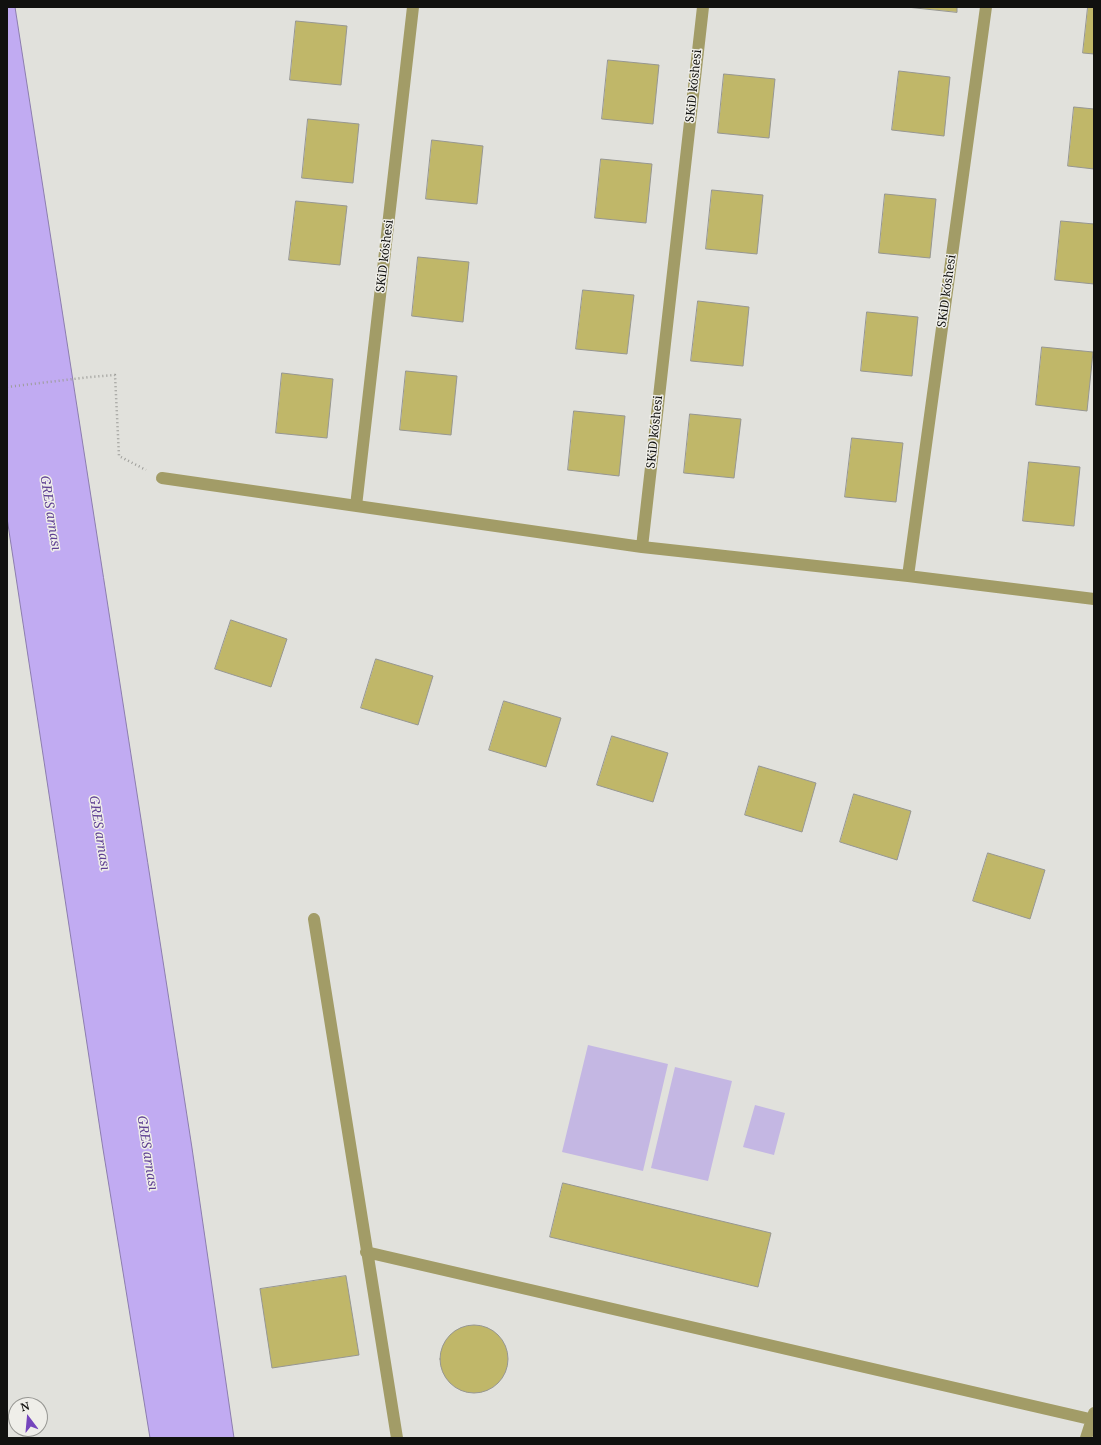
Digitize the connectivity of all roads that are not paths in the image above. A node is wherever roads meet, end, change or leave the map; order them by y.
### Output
1 (413, 7) edge
2 (703, 7) edge
3 (986, 7) edge
4 (162, 478) road end
5 (356, 506) junction
6 (642, 547) junction
7 (908, 576) junction
8 (1094, 598) edge
9 (314, 919) dead end
10 (366, 1252) junction
11 (1093, 1417) edge
12 (397, 1438) edge
13 (1086, 1438) edge

1 - 5 street, SKiD kóshesi
2 - 6 street, SKiD kóshesi
3 - 7 street, SKiD kóshesi
4 - 5 street
5 - 6 street
6 - 7 street
7 - 8 street
9 - 10 street
10 - 11 street
10 - 12 street
11 - 13 street

